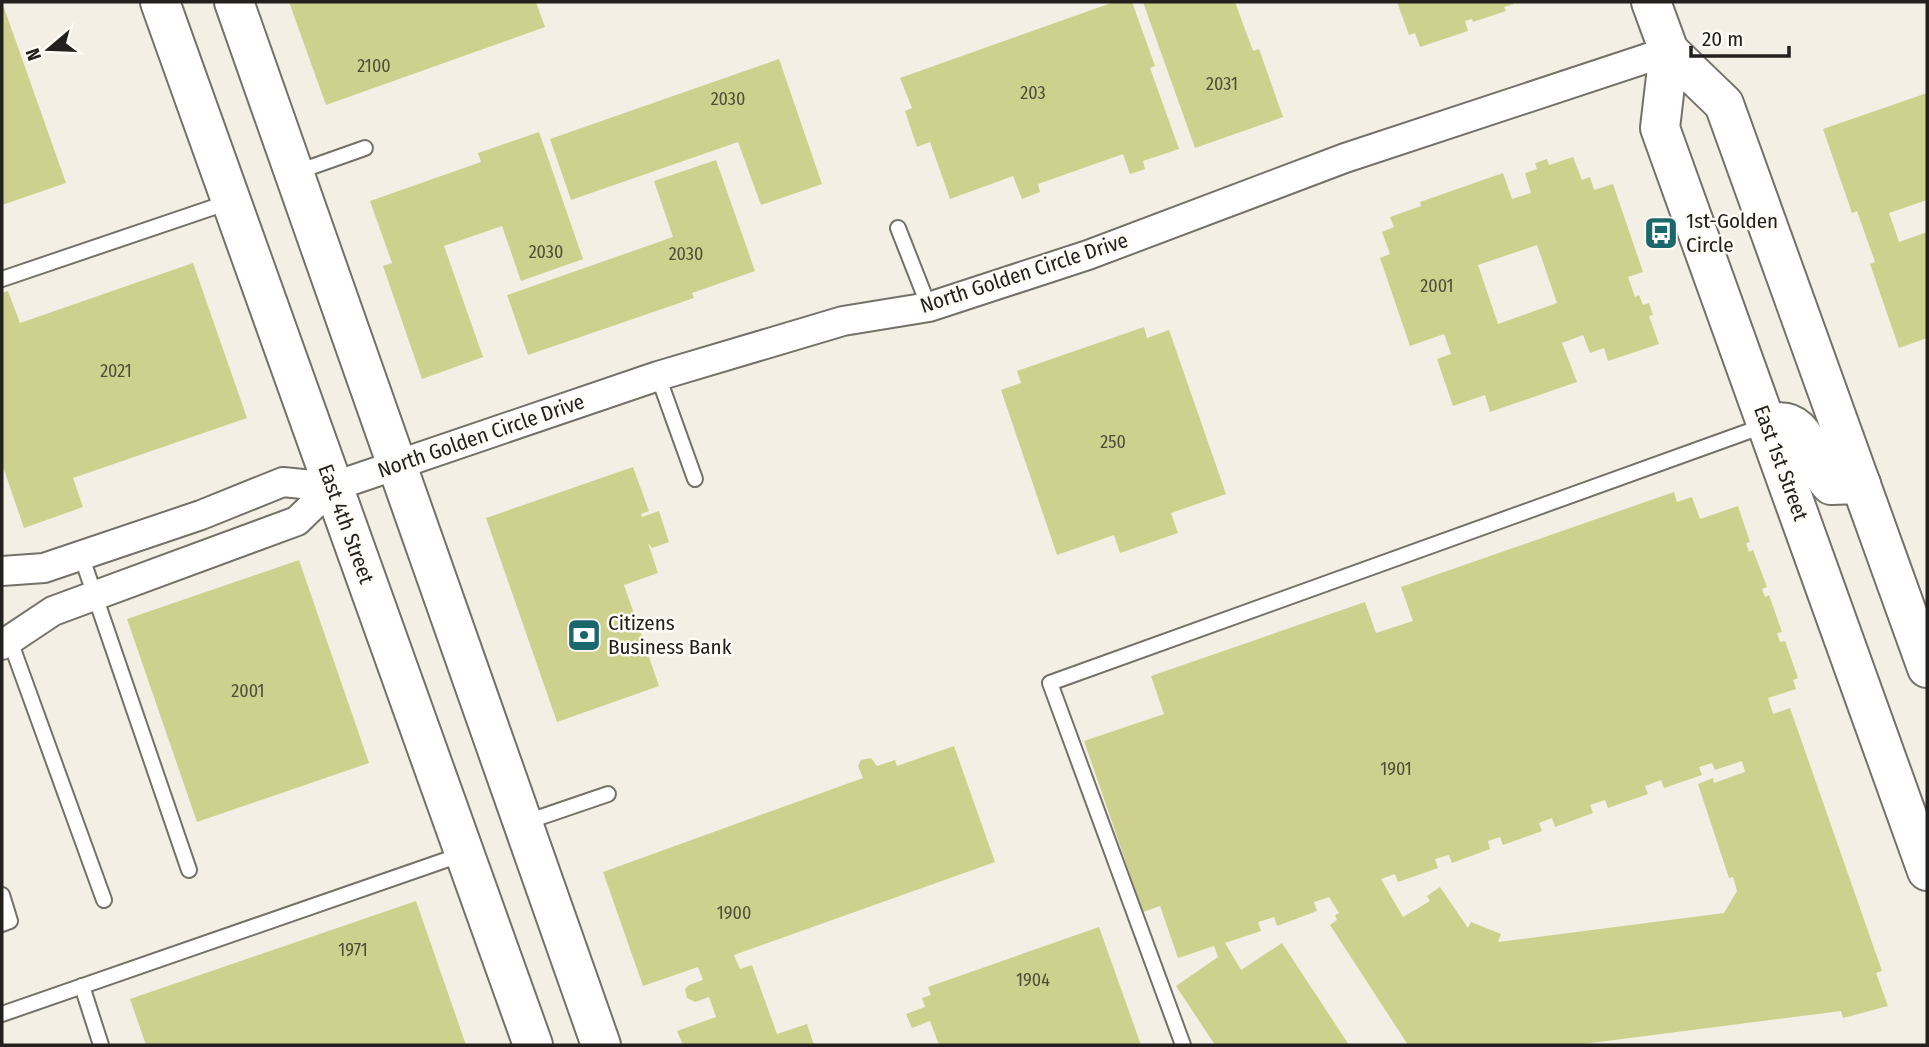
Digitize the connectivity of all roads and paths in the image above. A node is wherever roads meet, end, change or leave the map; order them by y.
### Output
1 (160, 2) edge
2 (234, 2) edge
3 (1651, 2) edge
4 (1669, 51) junction
5 (365, 148) dead end
6 (295, 172) junction
7 (233, 201) junction
8 (898, 228) dead end
9 (2, 279) edge
10 (929, 307) junction
11 (658, 376) junction
12 (1767, 425) junction
13 (395, 466) junction
14 (695, 479) dead end
15 (1861, 484) junction
16 (332, 487) junction
17 (81, 555) junction
18 (2, 571) edge
19 (95, 595) junction
20 (6, 642) edge
21 (1927, 668) edge
22 (608, 794) dead end
23 (522, 823) junction
24 (464, 854) junction
25 (189, 870) dead end
26 (1927, 871) edge
27 (2, 895) edge
28 (104, 900) dead end
29 (2, 924) edge
30 (82, 986) junction
31 (2, 1014) edge
32 (102, 1045) edge
33 (533, 1045) edge
34 (601, 1045) edge
35 (1183, 1045) edge

1 - 7 main road, East 4th Street
2 - 6 main road
3 - 4 main road, East 1st Street
4 - 10 street, North Golden Circle Drive
4 - 12 main road, East 1st Street
4 - 15 main road, East 1st Street
5 - 6 lane
6 - 13 main road
7 - 9 lane
7 - 16 main road, East 4th Street
8 - 10 lane
10 - 11 street, North Golden Circle Drive
11 - 13 street, North Golden Circle Drive
11 - 14 lane
12 - 15 main road
12 - 26 main road, East 1st Street
12 - 35 lane
13 - 16 street, North Golden Circle Drive
13 - 23 main road
15 - 21 main road, East 1st Street
16 - 17 street, North Golden Circle Drive
16 - 19 street, North Golden Circle Drive
16 - 24 main road, East 4th Street
17 - 18 street, North Golden Circle Drive
17 - 19 lane
19 - 20 street, North Golden Circle Drive
19 - 25 lane
20 - 28 lane
22 - 23 lane
23 - 34 main road
24 - 30 lane
24 - 33 main road, East 4th Street
27 - 29 lane
30 - 31 lane
30 - 32 lane

